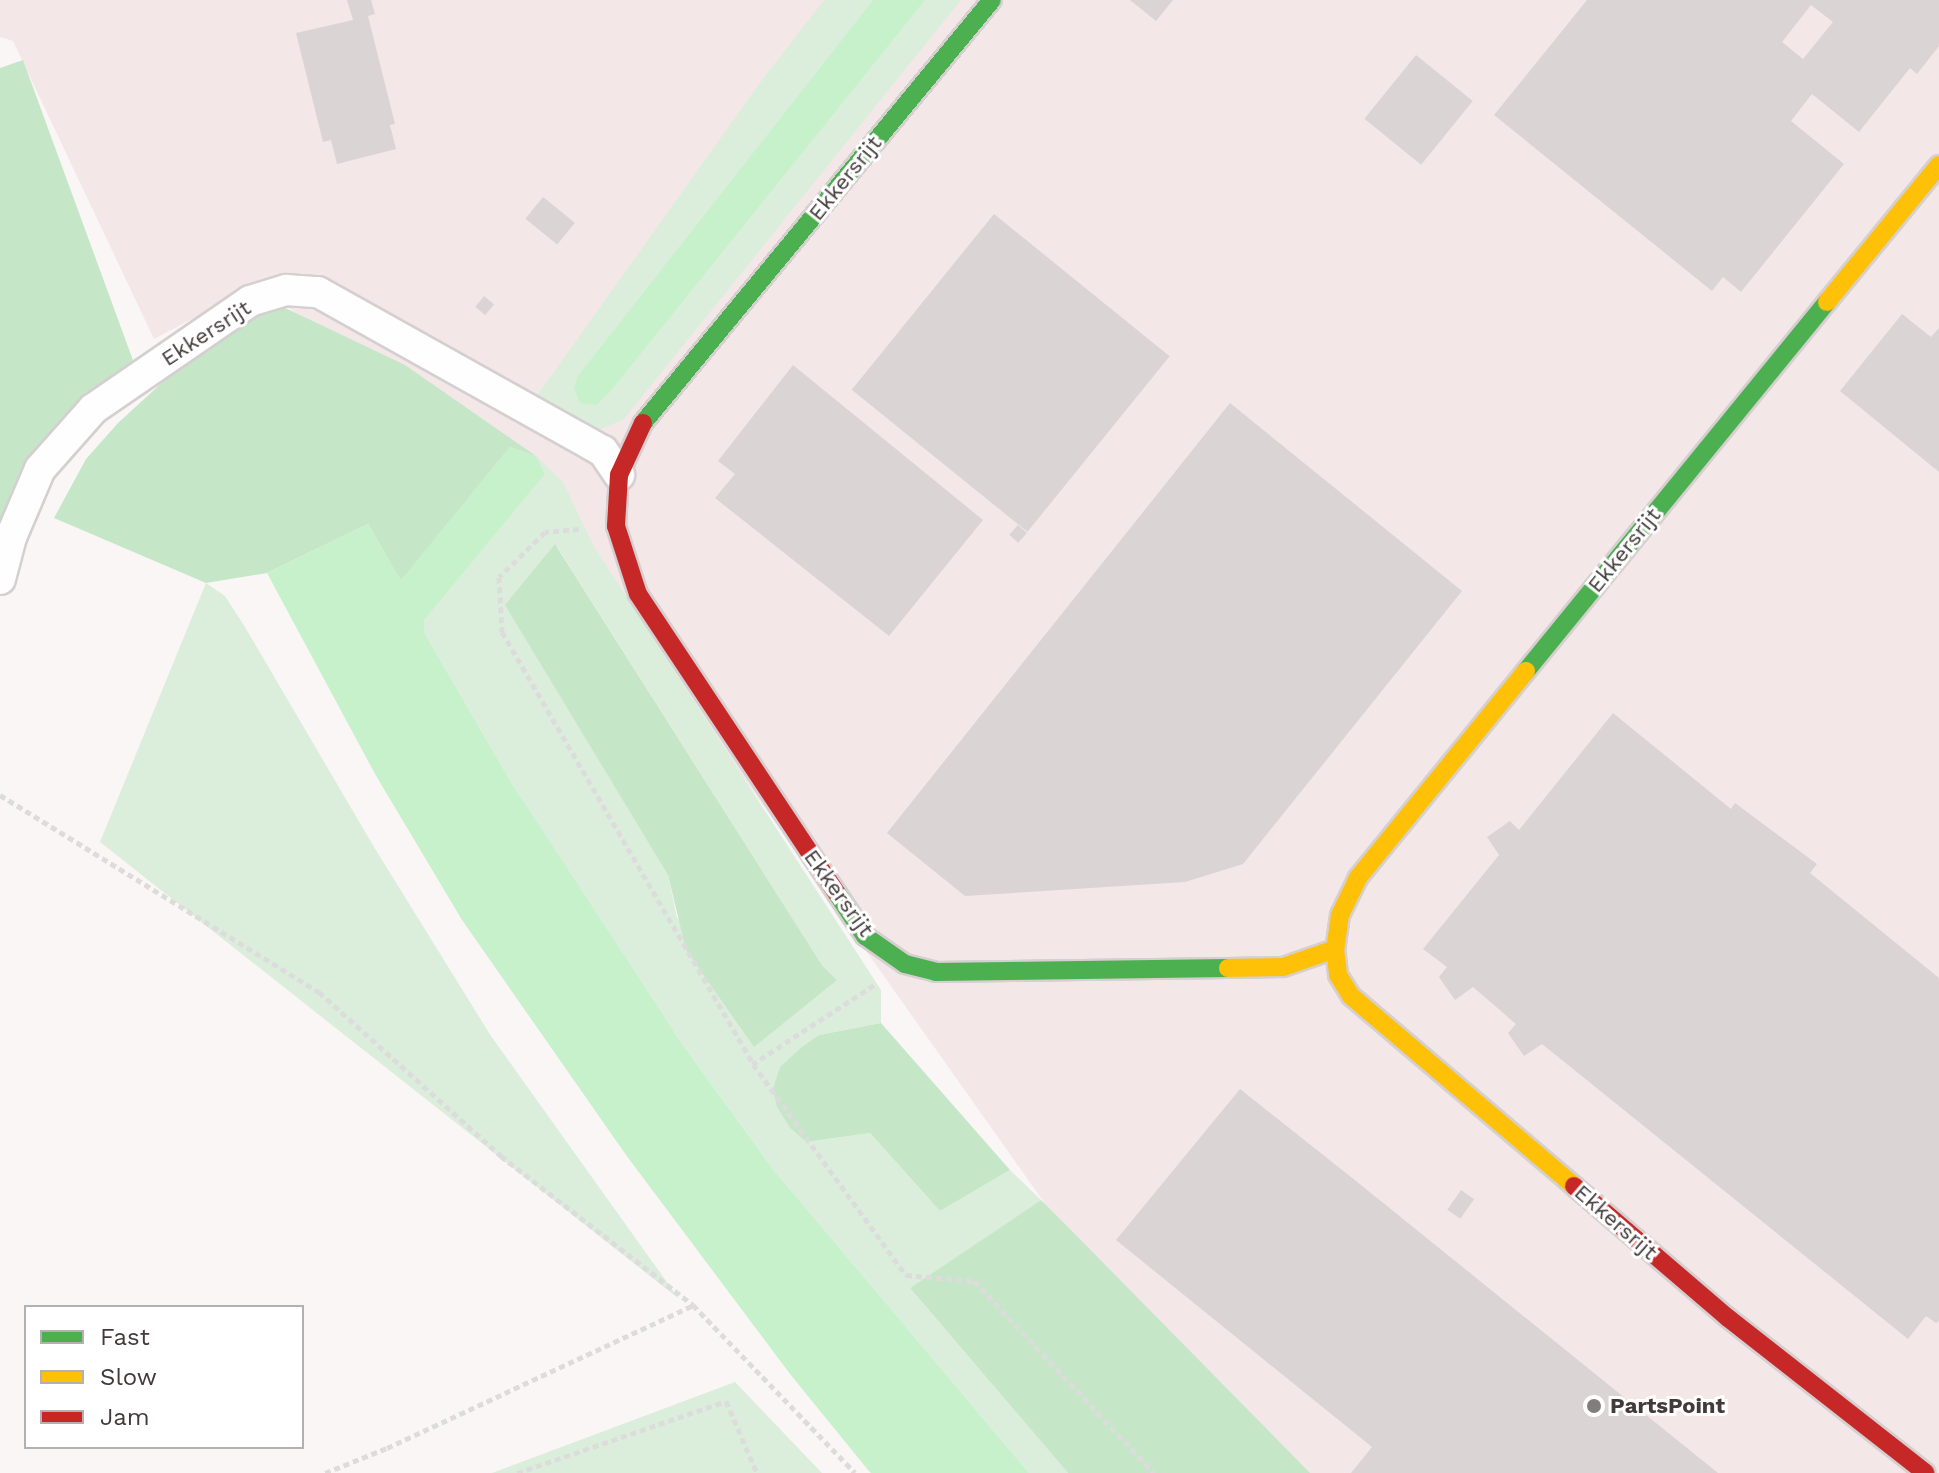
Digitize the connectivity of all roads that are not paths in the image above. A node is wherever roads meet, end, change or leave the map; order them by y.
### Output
1 (992, 0) edge
2 (1939, 165) edge
3 (619, 475) junction
4 (0, 579) edge
5 (1335, 949) junction
6 (1926, 1473) edge

1 - 3 street, Ekkersrijt
2 - 5 street, Ekkersrijt
3 - 4 street, Ekkersrijt
3 - 5 street, Ekkersrijt
5 - 6 street, Ekkersrijt

